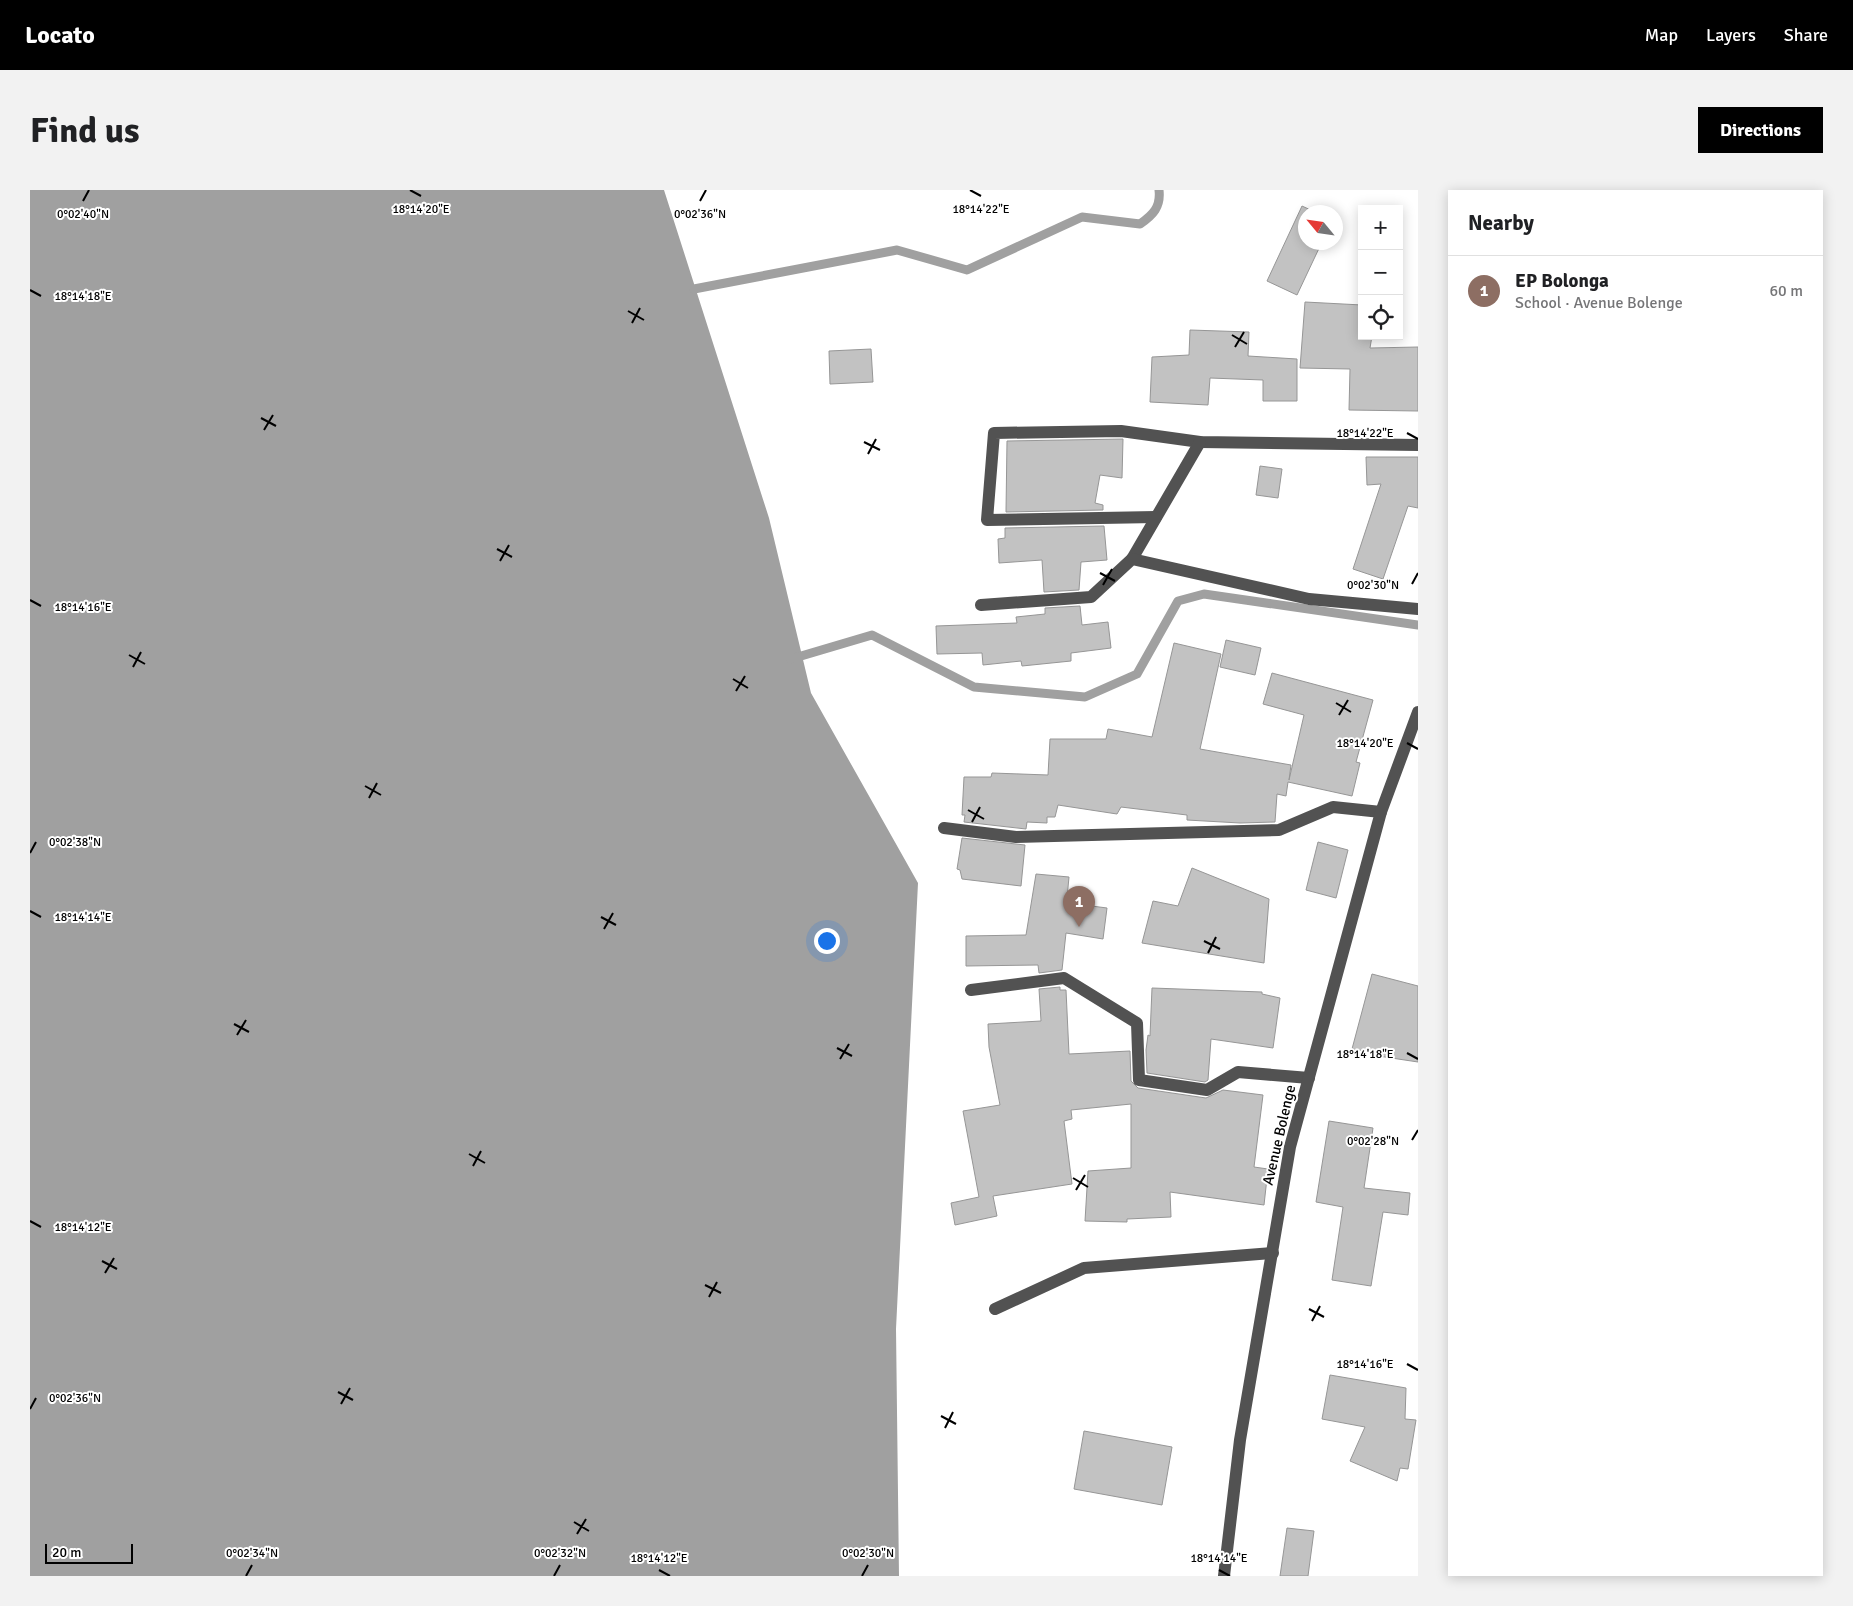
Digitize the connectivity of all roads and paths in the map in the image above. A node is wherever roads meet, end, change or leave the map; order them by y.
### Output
1 (1200, 442) junction
2 (1418, 445) edge
3 (1156, 517) junction
4 (1132, 559) junction
5 (981, 605) dead end
6 (1418, 609) edge
7 (1418, 712) edge
8 (1381, 812) junction
9 (944, 828) dead end
10 (971, 990) dead end
11 (1309, 1078) junction
12 (1273, 1253) junction
13 (995, 1309) dead end
14 (1224, 1576) edge

1 - 2 street
1 - 3 street
1 - 3 street
3 - 4 street
4 - 5 street
4 - 6 street
7 - 8 street, Avenue Bolenge
8 - 9 street
8 - 11 street, Avenue Bolenge
10 - 11 street
11 - 12 street, Avenue Bolenge
12 - 13 street
12 - 14 street, Avenue Bolenge

